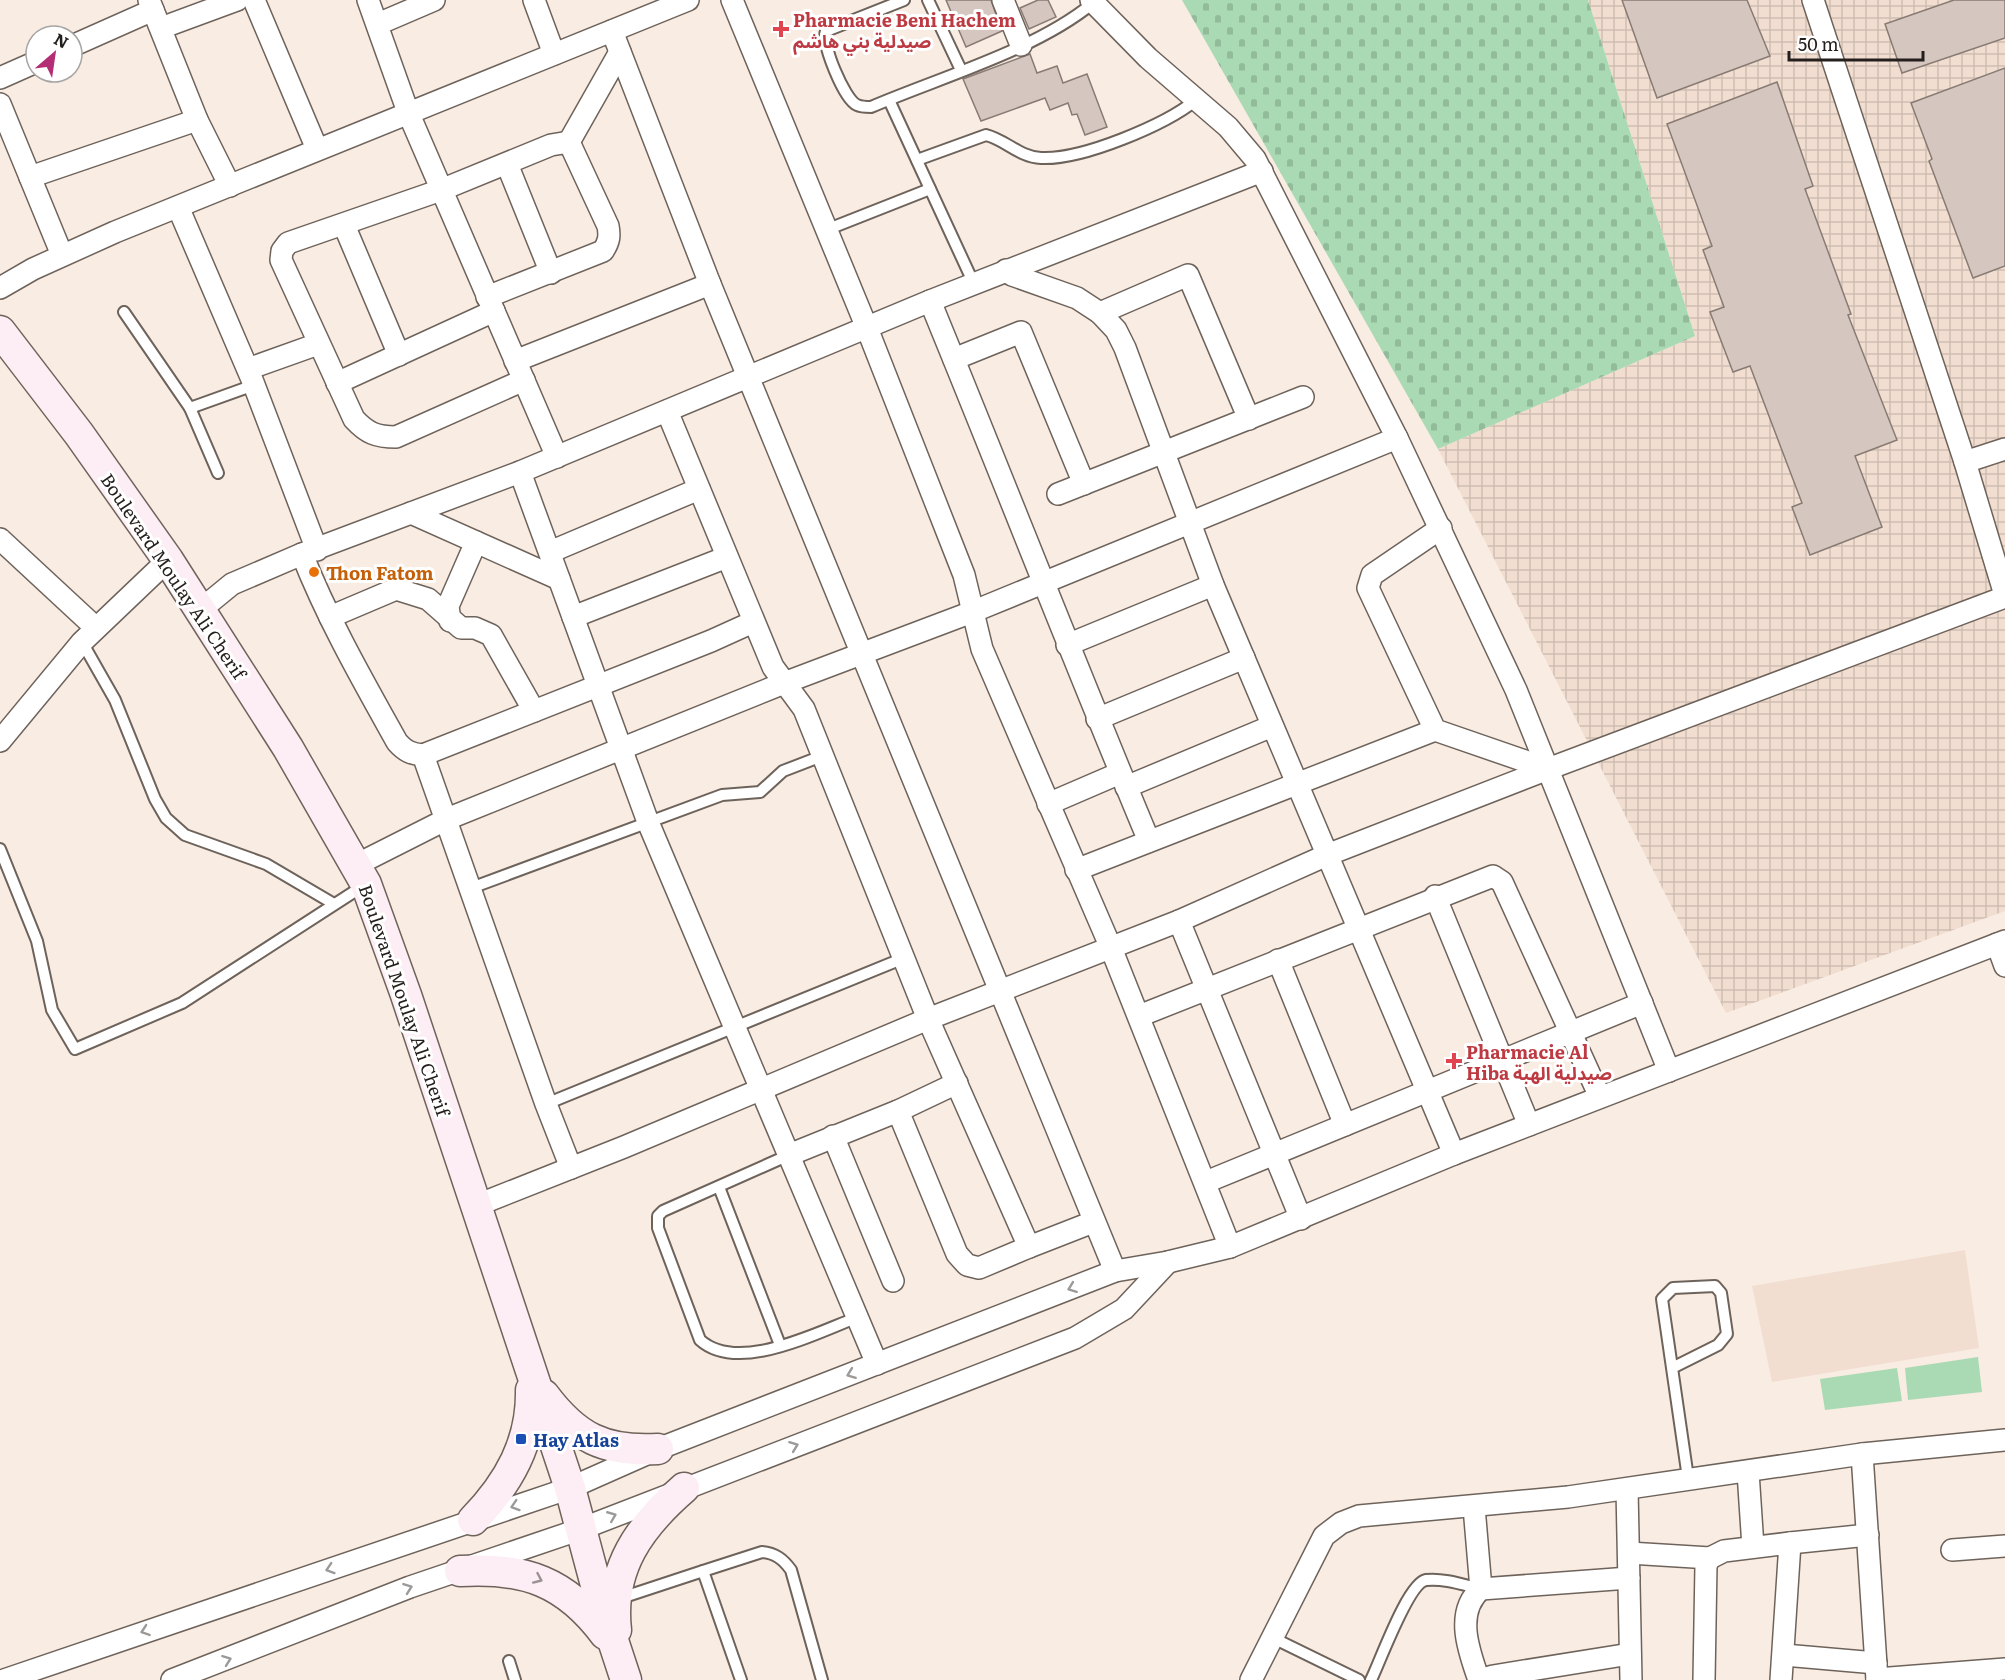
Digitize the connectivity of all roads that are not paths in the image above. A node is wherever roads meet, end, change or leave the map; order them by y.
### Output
1 (237, 0) edge
2 (254, 0) edge
3 (368, 0) edge
4 (434, 0) edge
5 (534, 0) edge
6 (688, 0) edge
7 (732, 0) edge
8 (867, 0) edge
9 (904, 0) edge
10 (928, 0) edge
11 (1003, 0) edge
12 (1813, 0) edge
13 (1092, 1) edge
14 (642, 8) edge
15 (872, 12) junction
16 (154, 13) edge
17 (378, 24) junction
18 (612, 31) junction
19 (84, 41) edge
20 (1021, 45) junction
21 (620, 52) junction
22 (554, 54) junction
23 (24, 67) edge
24 (961, 70) junction
25 (0, 78) edge
26 (889, 99) junction
27 (1196, 100) junction
28 (0, 104) edge
29 (408, 112) junction
30 (197, 120) junction
31 (569, 142) junction
32 (317, 149) junction
33 (917, 160) junction
34 (507, 164) junction
35 (1262, 171) junction
36 (30, 177) junction
37 (230, 186) junction
38 (930, 189) junction
39 (441, 190) junction
40 (178, 207) junction
41 (344, 225) junction
42 (826, 230) junction
43 (62, 255) junction
44 (1006, 270) junction
45 (551, 273) junction
46 (710, 284) junction
47 (974, 284) junction
48 (0, 288) edge
49 (930, 301) junction
50 (490, 304) junction
51 (124, 312) dead end
52 (1100, 313) junction
53 (867, 328) junction
54 (0, 331) edge
55 (318, 344) junction
56 (399, 355) junction
57 (954, 359) junction
58 (519, 371) junction
59 (748, 376) junction
60 (251, 377) junction
61 (337, 383) junction
62 (1303, 398) dead end
63 (190, 408) junction
64 (667, 411) junction
65 (1249, 419) junction
66 (1397, 438) junction
67 (1165, 452) junction
68 (2004, 452) edge
69 (557, 457) junction
70 (1965, 462) junction
71 (520, 472) junction
72 (218, 473) dead end
73 (1084, 484) junction
74 (699, 489) junction
75 (1058, 495) dead end
76 (411, 513) junction
77 (1190, 521) junction
78 (1441, 528) junction
79 (0, 539) edge
80 (476, 542) junction
81 (309, 552) junction
82 (550, 552) junction
83 (727, 557) junction
84 (168, 560) junction
85 (559, 579) junction
86 (1045, 582) junction
87 (1214, 585) junction
88 (2005, 596) edge
89 (199, 611) junction
90 (972, 612) junction
91 (330, 617) junction
92 (573, 617) junction
93 (450, 621) junction
94 (753, 622) junction
95 (89, 635) junction
96 (1067, 645) junction
97 (862, 655) junction
98 (1244, 658) junction
99 (784, 683) junction
100 (597, 686) junction
101 (534, 711) junction
102 (1097, 719) junction
103 (1272, 726) junction
104 (1435, 730) junction
105 (0, 741) edge
106 (620, 749) junction
107 (423, 755) junction
108 (822, 756) junction
109 (1548, 769) junction
110 (1123, 780) junction
111 (1297, 784) junction
112 (1048, 804) junction
113 (447, 819) junction
114 (648, 822) junction
115 (1149, 842) junction
116 (0, 849) edge
117 (1327, 855) junction
118 (1076, 870) junction
119 (361, 875) junction
120 (471, 888) junction
121 (1436, 897) junction
122 (334, 904) junction
123 (1179, 921) junction
124 (1356, 928) junction
125 (2001, 943) edge
126 (1111, 948) junction
127 (904, 958) junction
128 (1278, 960) junction
129 (2005, 966) edge
130 (1207, 989) junction
131 (1000, 990) junction
132 (1642, 1003) junction
133 (1138, 1016) junction
134 (928, 1019) junction
135 (733, 1026) junction
136 (1571, 1032) junction
137 (1502, 1060) junction
138 (1669, 1071) junction
139 (957, 1083) junction
140 (760, 1090) junction
141 (1427, 1091) junction
142 (1600, 1097) junction
143 (546, 1104) junction
144 (898, 1111) junction
145 (1345, 1125) junction
146 (1528, 1125) junction
147 (833, 1136) junction
148 (1275, 1154) junction
149 (1454, 1154) junction
150 (789, 1155) junction
151 (571, 1168) junction
152 (1206, 1182) junction
153 (719, 1187) junction
154 (475, 1206) junction
155 (1301, 1219) junction
156 (1093, 1222) junction
157 (1029, 1246) junction
158 (1230, 1247) junction
159 (1168, 1262) junction
160 (1115, 1271) junction
161 (893, 1281) dead end
162 (856, 1318) junction
163 (780, 1345) junction
164 (876, 1364) junction
165 (1672, 1368) junction
166 (531, 1375) junction
167 (2005, 1440) edge
168 (658, 1449) junction
169 (1862, 1454) junction
170 (1748, 1472) junction
171 (1688, 1478) junction
172 (570, 1488) junction
173 (684, 1488) junction
174 (1627, 1489) junction
175 (1474, 1507) junction
176 (474, 1520) junction
177 (581, 1529) junction
178 (1868, 1535) junction
179 (1790, 1543) junction
180 (2005, 1546) edge
181 (1753, 1547) junction
182 (1952, 1550) dead end
183 (1629, 1553) junction
184 (1710, 1558) junction
185 (460, 1571) junction
186 (703, 1571) junction
187 (1629, 1578) junction
188 (1481, 1589) junction
189 (609, 1602) junction
190 (1271, 1637) junction
191 (1630, 1654) junction
192 (1784, 1655) junction
193 (509, 1661) dead end
194 (623, 1669) edge
195 (2005, 1669) edge
196 (1877, 1674) edge
197 (4, 1680) edge
198 (172, 1680) edge
199 (515, 1680) edge
200 (741, 1680) edge
201 (822, 1680) edge
202 (1251, 1680) edge
203 (1359, 1680) edge
204 (1371, 1680) edge
205 (1480, 1680) edge
206 (1631, 1680) edge
207 (1704, 1680) edge
208 (1780, 1680) edge

1 - 16 street
2 - 32 street
3 - 17 street
4 - 17 street
5 - 22 street
6 - 14 street
7 - 42 street
8 - 15 lane
9 - 15 lane
10 - 24 lane
11 - 20 street
12 - 70 street
13 - 20 lane
13 - 27 street
14 - 18 street
15 - 26 lane
16 - 19 street
16 - 30 street
17 - 29 street
18 - 21 street
18 - 22 street
20 - 24 lane
21 - 31 street
21 - 46 street
22 - 29 street
23 - 25 street
24 - 26 lane
26 - 33 lane
27 - 33 lane
27 - 35 street
28 - 36 street
29 - 32 street
29 - 39 street
30 - 36 street
30 - 37 street
31 - 34 street
31 - 45 street
32 - 37 street
33 - 38 lane
34 - 39 street
34 - 45 street
35 - 44 street
35 - 66 street
36 - 43 street
37 - 40 street
38 - 42 lane
38 - 47 lane
39 - 41 street
39 - 50 street
40 - 43 street
40 - 60 street
41 - 55 street
41 - 56 street
42 - 53 street
43 - 48 street
44 - 47 street
44 - 52 street
45 - 50 street
46 - 58 street
46 - 59 street
47 - 49 street
49 - 53 street
49 - 57 street
50 - 56 street
50 - 58 street
51 - 63 lane
52 - 65 street
52 - 67 street
53 - 59 street
53 - 90 street
54 - 84 main road, Boulevard Moulay Ali Cherif
55 - 60 street
55 - 61 street
56 - 61 street
57 - 73 street
57 - 86 street
58 - 61 street
58 - 69 street
59 - 64 street
59 - 97 street
60 - 63 lane
60 - 81 street
62 - 65 street
63 - 72 lane
64 - 69 street
64 - 74 street
65 - 67 street
66 - 77 street
66 - 78 street
67 - 73 street
67 - 77 street
68 - 70 street
69 - 71 street
70 - 88 street
71 - 76 street
71 - 82 street
73 - 75 street
74 - 82 street
74 - 83 street
76 - 80 street
76 - 81 street
77 - 86 street
77 - 87 street
78 - 104 street
78 - 109 street
79 - 95 street
80 - 85 street
80 - 93 street
81 - 89 street
81 - 91 street
82 - 85 street
83 - 92 street
83 - 94 street
84 - 89 main road, Boulevard Moulay Ali Cherif
84 - 95 street
85 - 92 street
86 - 90 street
86 - 96 street
87 - 96 street
87 - 98 street
88 - 109 street
89 - 119 main road, Boulevard Moulay Ali Cherif
90 - 97 street
90 - 112 street
91 - 93 street
91 - 107 street
92 - 100 street
93 - 101 street
94 - 99 street
94 - 100 street
95 - 105 street
95 - 122 lane
96 - 102 street
97 - 99 street
97 - 131 street
98 - 102 street
98 - 103 street
99 - 106 street
99 - 108 street
100 - 101 street
100 - 106 street
101 - 107 street
102 - 110 street
103 - 110 street
103 - 111 street
104 - 109 street
104 - 111 street
106 - 113 street
106 - 114 street
107 - 113 street
108 - 114 lane
108 - 127 street
109 - 117 street
109 - 132 street
110 - 112 street
110 - 115 street
111 - 115 street
111 - 117 street
112 - 118 street
113 - 119 street
113 - 120 street
114 - 120 lane
114 - 135 street
115 - 118 street
116 - 122 lane
117 - 123 street
117 - 124 street
118 - 126 street
119 - 122 lane
119 - 154 main road, Boulevard Moulay Ali Cherif
120 - 143 street
121 - 124 street
121 - 136 street
121 - 137 street
123 - 126 street
123 - 130 street
124 - 128 street
124 - 141 street
125 - 129 street
125 - 138 street
126 - 131 street
126 - 133 street
127 - 134 street
127 - 135 lane
128 - 130 street
128 - 145 street
130 - 133 street
130 - 148 street
131 - 134 street
131 - 156 street
132 - 136 street
132 - 138 street
133 - 152 street
134 - 139 street
134 - 140 street
135 - 140 street
135 - 143 lane
136 - 137 street
136 - 142 street
137 - 141 street
137 - 146 street
138 - 142 street
139 - 144 street
139 - 157 street
140 - 150 street
140 - 151 street
141 - 145 street
141 - 149 street
142 - 146 street
143 - 151 street
144 - 147 street
144 - 157 street
145 - 148 street
146 - 149 street
147 - 150 street
147 - 161 street
148 - 152 street
148 - 155 street
149 - 155 street
150 - 153 lane
150 - 162 street
151 - 154 street
152 - 158 street
153 - 163 lane
153 - 163 lane
154 - 166 main road, Boulevard Moulay Ali Cherif
155 - 158 street
156 - 157 street
156 - 160 street
158 - 159 street
159 - 160 street
173 -> 159 street
160 -> 164 street
162 - 163 lane
162 - 164 street
164 -> 168 street
165 - 165 lane
165 - 171 lane
166 - 168 main road
166 - 172 main road, Boulevard Moulay Ali Cherif
166 - 176 main road
167 - 169 street
168 - 172 street
169 - 170 street
169 - 178 street
170 - 171 street
170 - 181 street
171 - 174 street
172 -> 176 street
172 - 177 main road, Boulevard Moulay Ali Cherif
177 -> 173 street
173 - 189 main road
174 - 175 street
174 - 183 street
175 - 188 street
175 - 190 street
176 -> 197 street
177 - 185 street
177 - 189 main road, Boulevard Moulay Ali Cherif
178 - 179 street
178 - 196 street
179 - 181 street
179 - 192 street
180 - 182 street
181 - 184 street
183 - 184 street
183 - 187 street
184 - 207 street
185 -> 194 main road
198 -> 185 street
186 - 189 lane
186 - 200 lane
186 - 201 lane
187 - 188 street
187 - 191 street
188 - 204 lane
188 - 205 street
189 - 194 main road, Boulevard Moulay Ali Cherif
190 - 202 street
190 - 203 lane
191 - 205 street
191 - 206 street
192 - 196 street
192 - 208 street
193 - 199 lane
195 - 196 street

